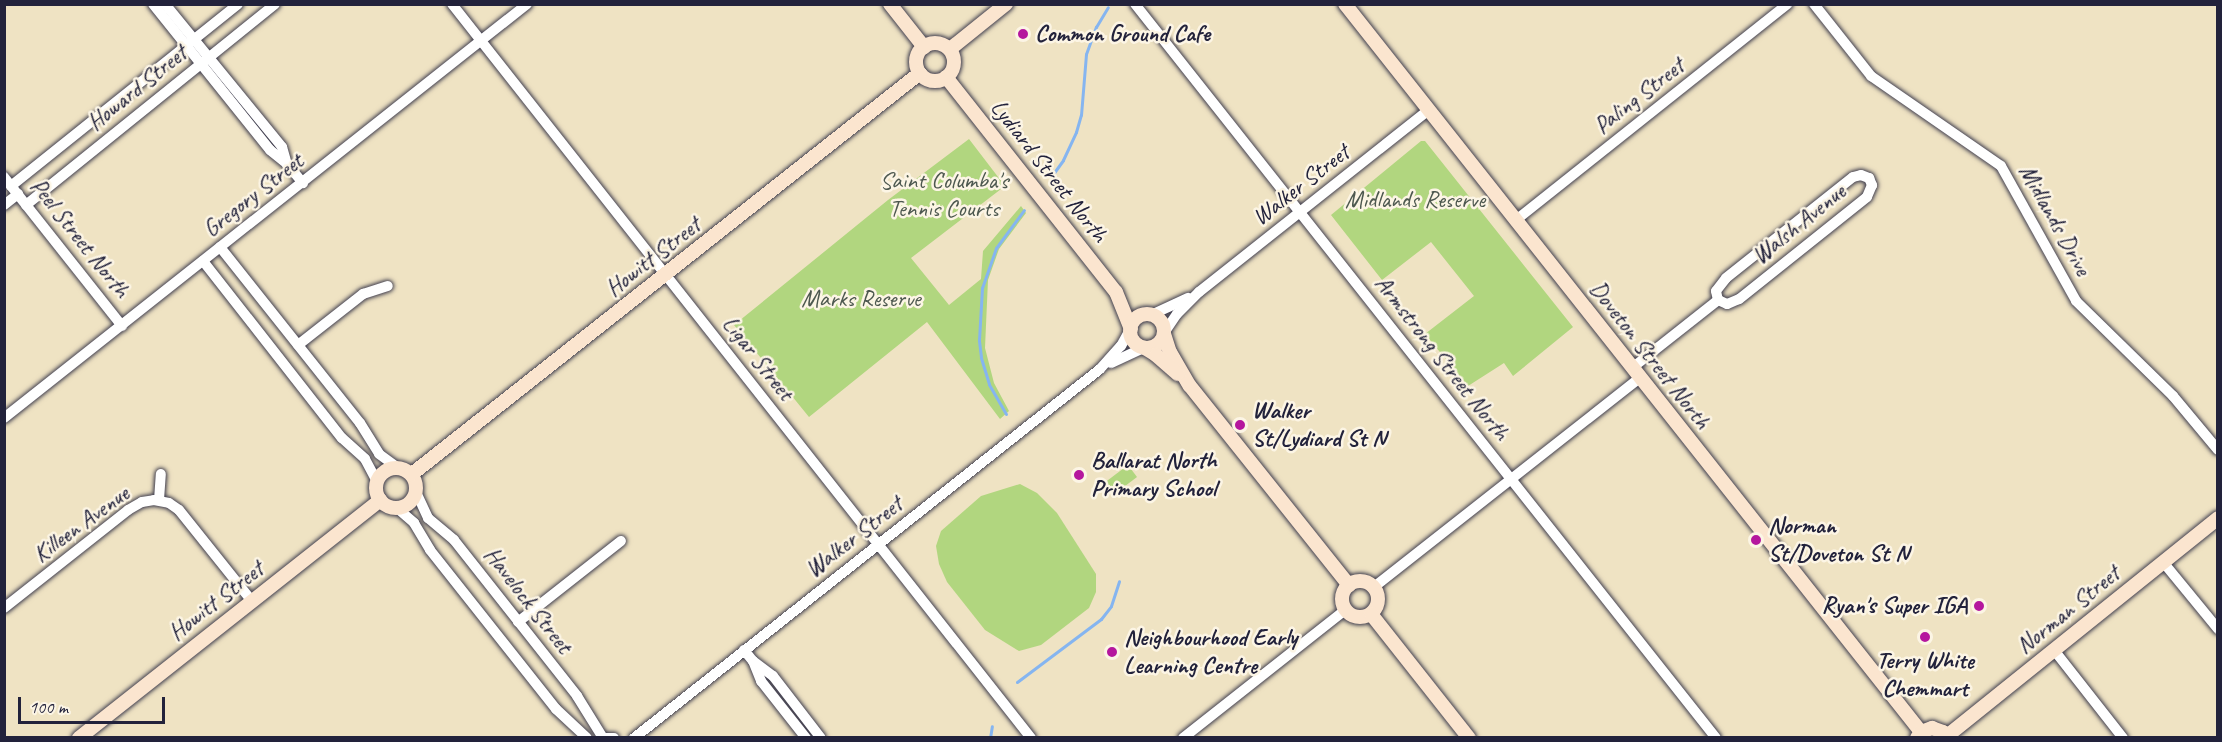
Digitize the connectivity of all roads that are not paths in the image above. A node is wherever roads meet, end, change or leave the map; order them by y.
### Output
1 (153, 4) edge
2 (165, 4) edge
3 (238, 4) edge
4 (275, 4) edge
5 (452, 4) edge
6 (527, 4) edge
7 (890, 4) edge
8 (1006, 4) edge
9 (1136, 4) edge
10 (1345, 4) edge
11 (1788, 4) edge
12 (1814, 4) edge
13 (481, 41) junction
14 (190, 43) junction
15 (924, 47) junction
16 (950, 49) junction
17 (204, 61) junction
18 (920, 73) junction
19 (946, 77) junction
20 (1429, 110) junction
21 (303, 183) junction
22 (11, 186) edge
23 (26, 205) junction
24 (4, 206) edge
25 (1300, 213) junction
26 (1516, 220) junction
27 (220, 247) junction
28 (203, 261) junction
29 (666, 275) junction
30 (388, 286) dead end
31 (1116, 292) junction
32 (1199, 292) junction
33 (1718, 300) junction
34 (1150, 315) junction
35 (122, 326) junction
36 (1131, 329) junction
37 (1164, 333) junction
38 (298, 345) junction
39 (1144, 348) junction
40 (1100, 369) junction
41 (1636, 373) junction
42 (1190, 386) junction
43 (4, 418) edge
44 (2217, 450) edge
45 (397, 468) junction
46 (161, 474) dead end
47 (412, 474) junction
48 (1511, 479) junction
49 (376, 482) junction
50 (416, 492) junction
51 (159, 500) junction
52 (380, 500) junction
53 (397, 508) junction
54 (2217, 518) edge
55 (621, 541) dead end
56 (878, 544) junction
57 (2163, 562) junction
58 (1349, 585) junction
59 (1374, 587) junction
60 (252, 601) junction
61 (4, 608) edge
62 (1345, 610) junction
63 (1371, 614) junction
64 (518, 622) junction
65 (2217, 629) edge
66 (744, 650) junction
67 (2054, 650) junction
68 (753, 661) junction
69 (1919, 735) edge
70 (1947, 737) edge
71 (79, 738) edge
72 (586, 738) edge
73 (604, 738) edge
74 (614, 738) edge
75 (634, 738) edge
76 (806, 738) edge
77 (821, 738) edge
78 (1031, 738) edge
79 (1184, 738) edge
80 (1469, 738) edge
81 (1716, 738) edge
82 (2123, 738) edge

1 - 14 street
2 - 14 street
3 - 14 street, Howard Street
4 - 17 street, Howard Street
5 - 13 street, Ligar Street
6 - 13 street, Gregory Street
7 - 15 street
8 - 16 street
9 - 25 street, Armstrong Street North
10 - 20 street, Doveton Street North
11 - 26 street, Paling Street
12 - 44 street, Midlands Drive
13 - 21 street, Gregory Street
13 - 29 street, Ligar Street
14 - 17 street
14 - 22 street, Howard Street
15 - 16 street
15 - 18 street
16 - 19 street
17 - 21 street
17 - 23 street, Howard Street
18 - 19 street
18 - 29 street, Howitt Street
19 - 31 street, Lydiard Street North
20 - 25 street, Walker Street
20 - 26 street, Doveton Street North
21 - 27 street, Gregory Street
22 - 23 street, Peel Street North
22 - 24 street, Howard Street
23 - 35 street, Peel Street North
25 - 32 street, Walker Street
25 - 48 street, Armstrong Street North
26 - 41 street, Doveton Street North
27 - 28 street, Gregory Street
27 - 38 street
28 - 35 street, Gregory Street
28 - 49 street
29 - 47 street, Howitt Street
29 - 56 street, Ligar Street
30 - 38 street
31 - 34 street, Lydiard Street North
31 - 36 street, Lydiard Street North
32 - 34 street, Walker Street
32 - 37 street, Walker Street
33 - 33 street, Walsh Avenue
33 - 41 street, Walsh Avenue
34 - 36 street
34 - 37 street
35 - 43 street, Gregory Street
36 - 39 street
36 - 40 street, Walker Street
37 - 39 street
37 - 42 street
38 - 45 street
39 - 40 street, Walker Street
39 - 42 street
40 - 56 street, Walker Street
41 - 48 street, Walsh Avenue
41 - 69 street, Doveton Street North
42 - 58 street
45 - 47 street
45 - 49 street
46 - 51 street
47 - 50 street
48 - 59 street, Walsh Avenue
48 - 81 street, Armstrong Street North
49 - 52 street
50 - 53 street
50 - 64 street, Havelock Street
51 - 60 street, Killeen Avenue
51 - 61 street, Killeen Avenue
52 - 53 street
52 - 60 street, Howitt Street
53 - 72 street, Havelock Street
54 - 57 street, Norman Street
55 - 64 street
56 - 66 street, Walker Street
56 - 78 street, Ligar Street
57 - 65 street
57 - 67 street, Norman Street
58 - 59 street
58 - 62 street
59 - 63 street
60 - 71 street, Howitt Street
62 - 63 street
62 - 79 street
63 - 80 street
64 - 73 street, Havelock Street
66 - 68 street
66 - 75 street, Walker Street
67 - 70 street, Norman Street
67 - 82 street
68 - 76 street
68 - 77 street
69 - 70 street
73 - 74 street

